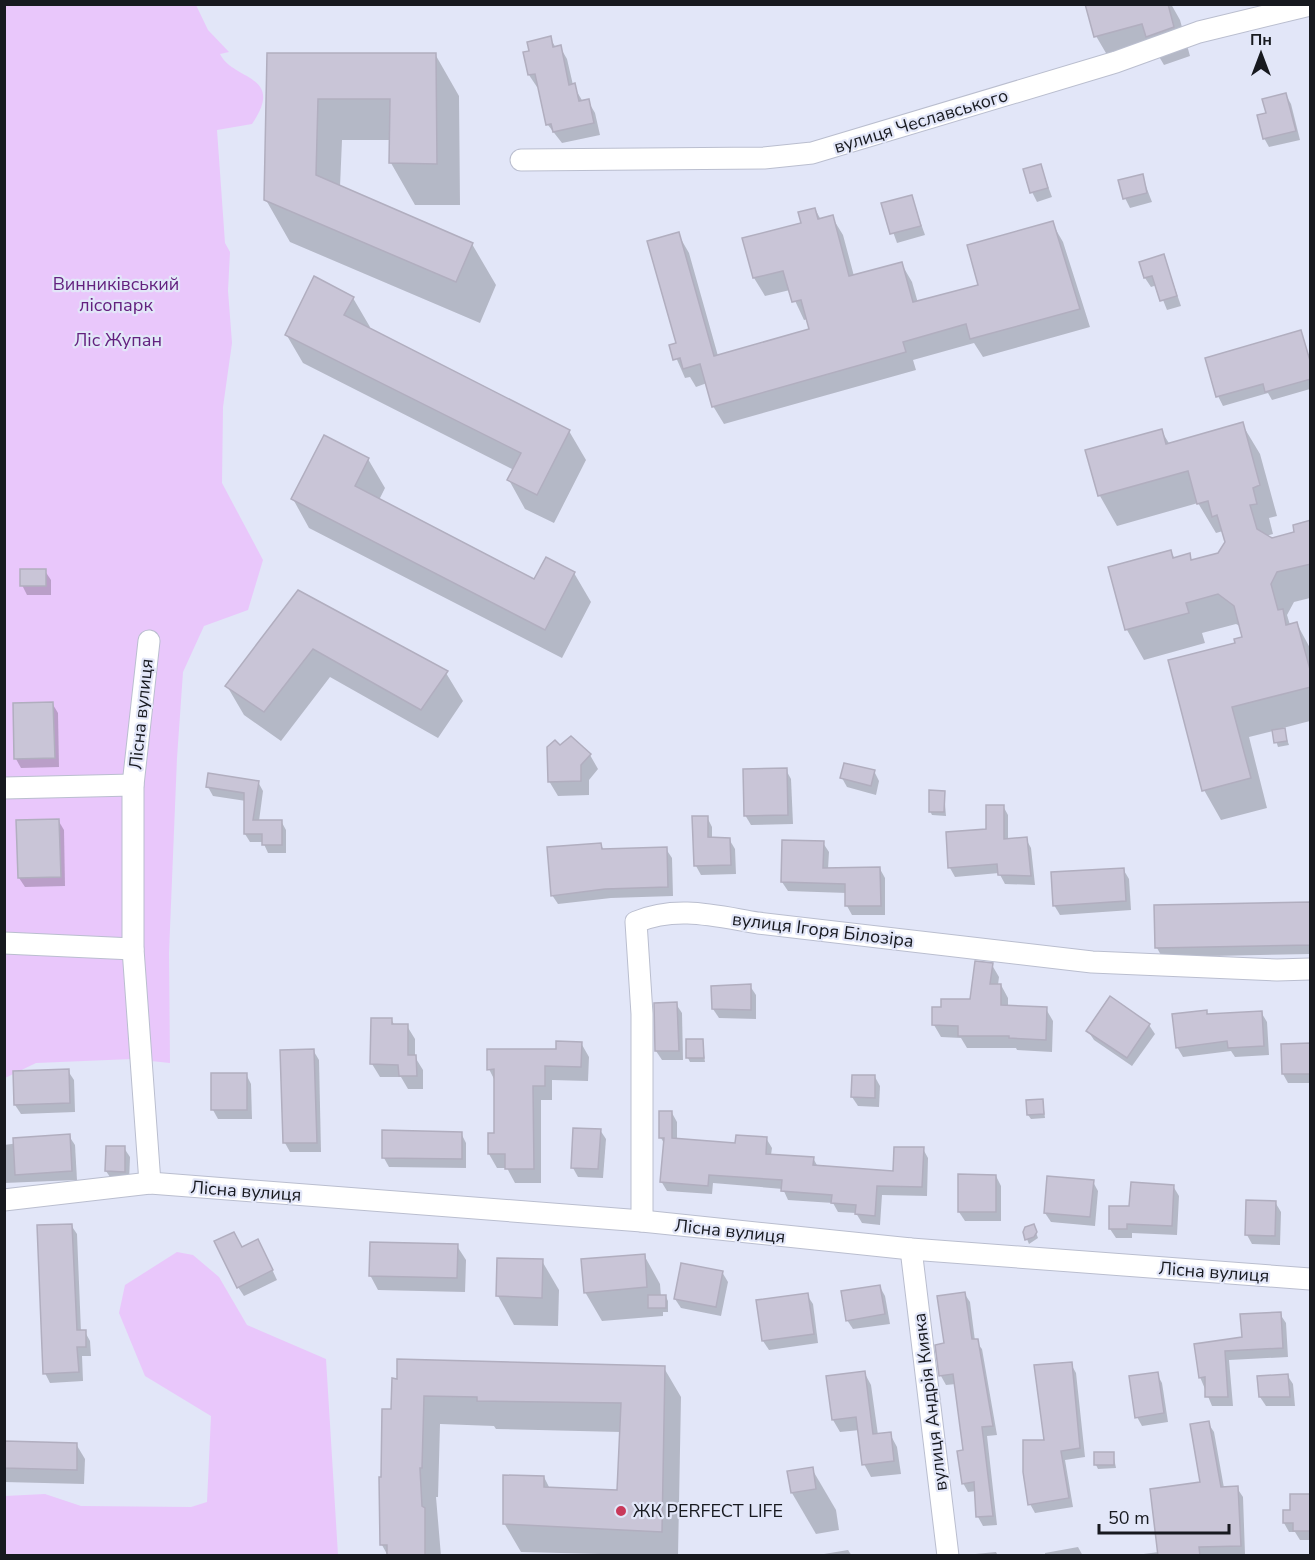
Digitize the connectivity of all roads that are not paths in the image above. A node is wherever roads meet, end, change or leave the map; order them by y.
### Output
1 (1311, 5) edge
2 (520, 160) dead end
3 (149, 641) dead end
4 (134, 784) junction
5 (4, 788) edge
6 (4, 944) edge
7 (133, 949) junction
8 (1311, 969) edge
9 (150, 1183) junction
10 (4, 1200) edge
11 (642, 1221) junction
12 (911, 1249) junction
13 (1311, 1279) edge
14 (948, 1556) edge

1 - 2 street, вулиця Чеславського
3 - 4 street, Лісна вулиця
4 - 5 street
4 - 7 street, Лісна вулиця
6 - 7 street
7 - 9 street, Лісна вулиця
8 - 11 street, вулиця Ігоря Білозіра
9 - 10 street, Лісна вулиця
9 - 11 street, Лісна вулиця
11 - 12 street, Лісна вулиця
12 - 13 street, Лісна вулиця
12 - 14 street, вулиця Андрія Кияка

